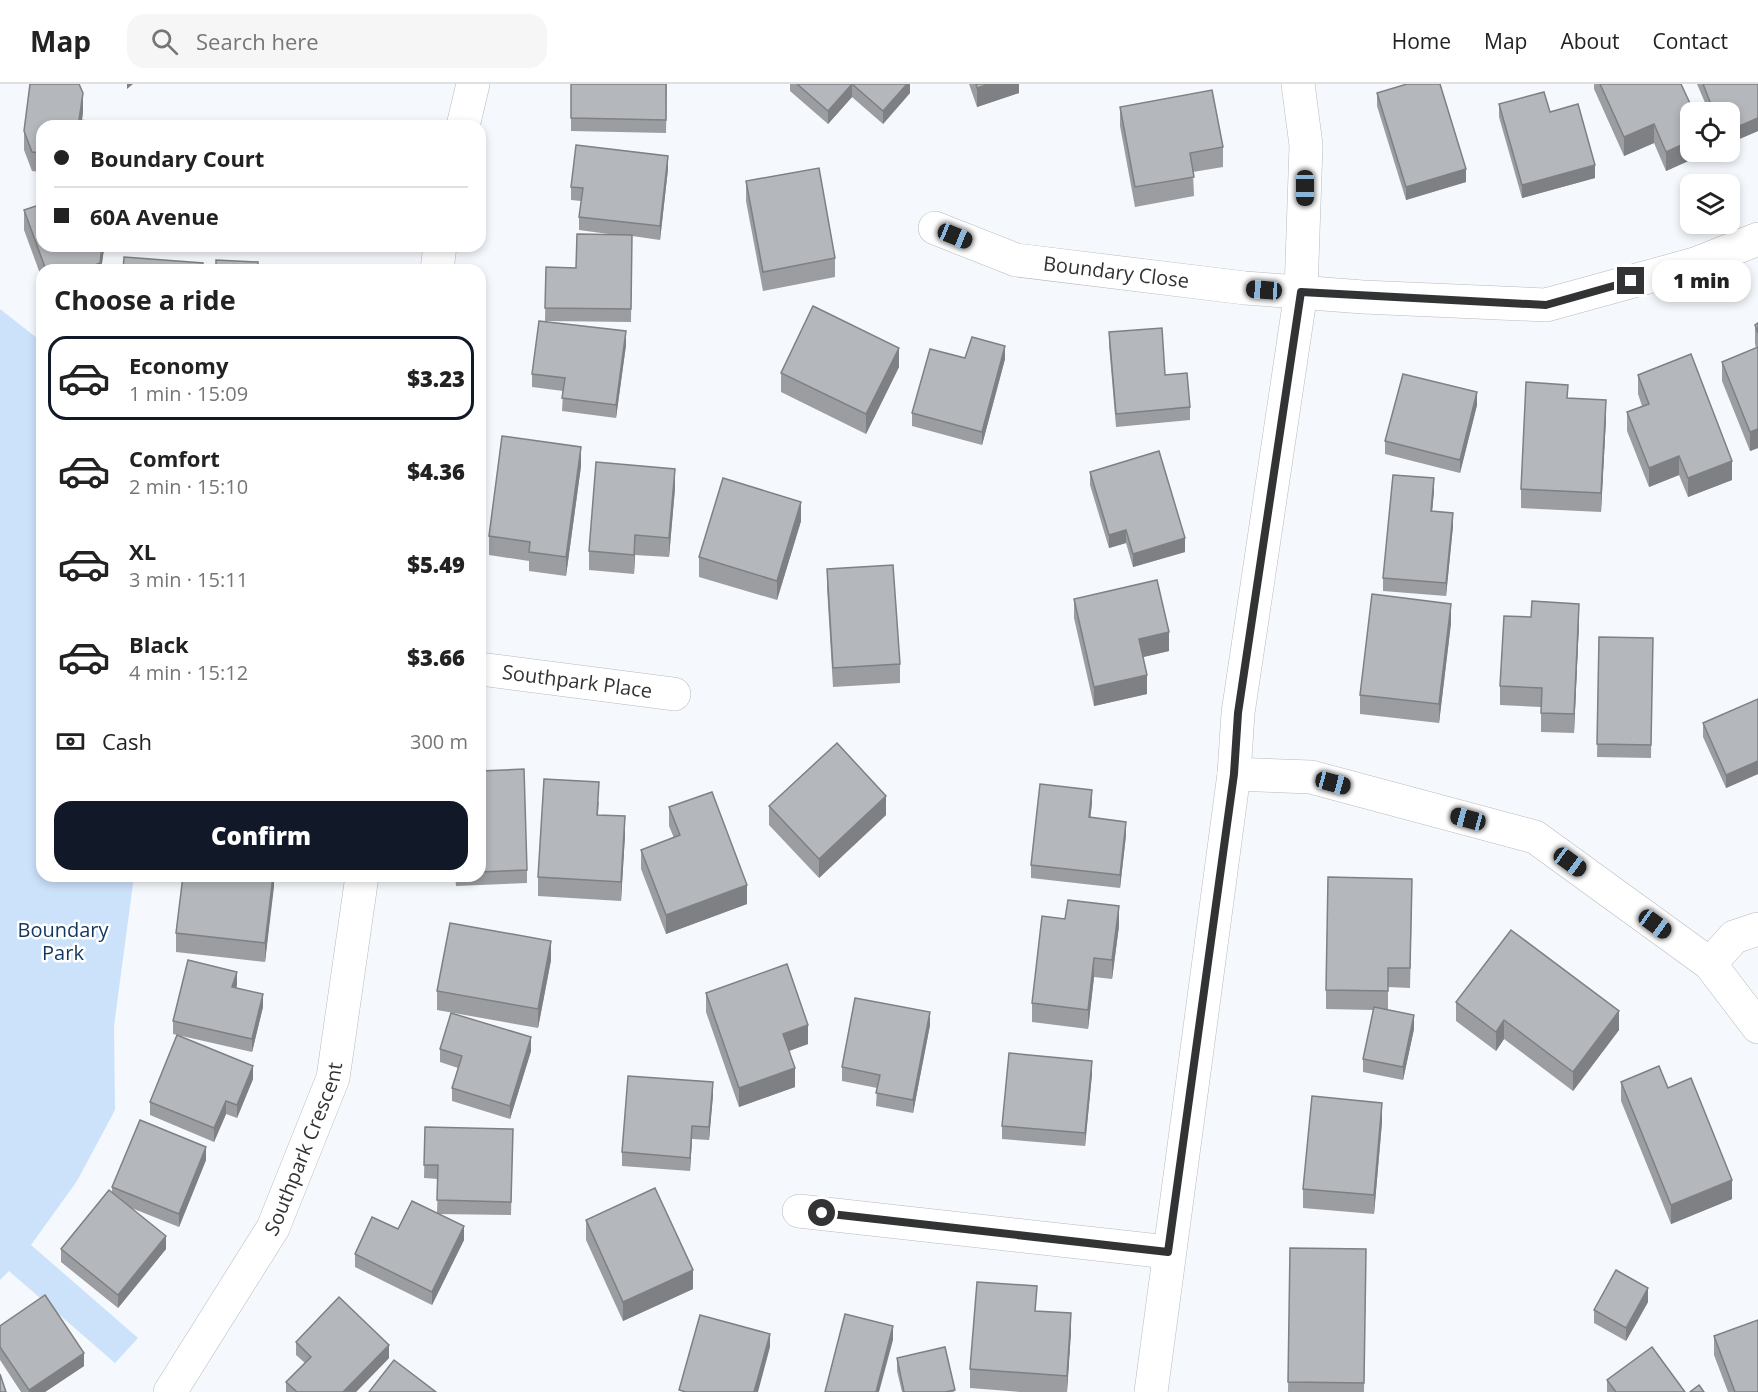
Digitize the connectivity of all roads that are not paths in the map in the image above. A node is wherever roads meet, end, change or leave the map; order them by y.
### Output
1 (473, 84) edge
2 (1298, 84) edge
3 (464, 120) edge
4 (935, 228) dead end
5 (1758, 239) edge
6 (1301, 292) junction
7 (486, 670) edge
8 (674, 694) dead end
9 (1234, 774) junction
10 (361, 882) edge
11 (1758, 928) edge
12 (1710, 964) junction
13 (1758, 1027) edge
14 (799, 1211) dead end
15 (1168, 1252) junction
16 (170, 1392) edge
17 (1151, 1392) edge

1 - 3 street
2 - 6 street
4 - 6 street, Boundary Close
5 - 6 street, Boundary Close
6 - 9 street
7 - 8 street, Southpark Place
9 - 12 street
9 - 15 street
10 - 16 street, Southpark Crescent
11 - 12 street
12 - 13 street
14 - 15 street
15 - 17 street

